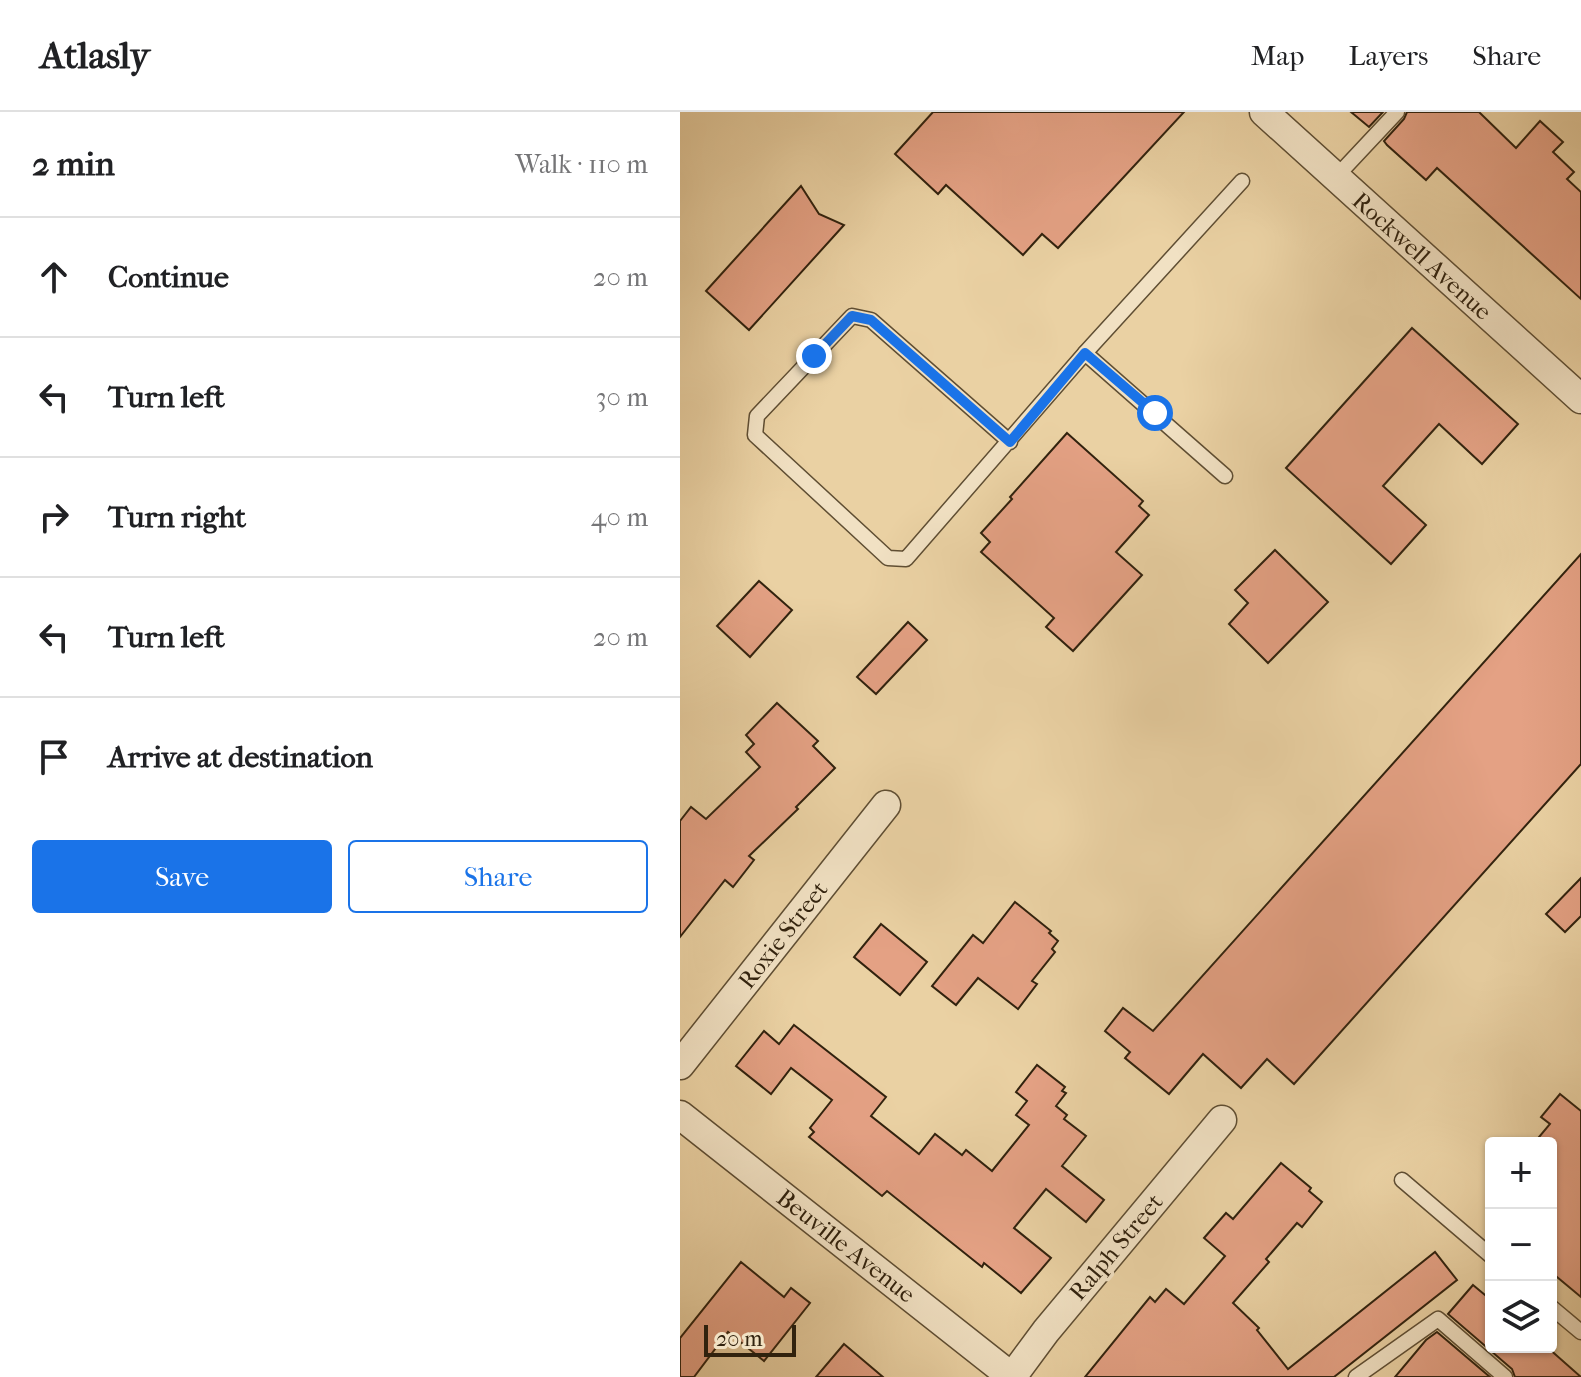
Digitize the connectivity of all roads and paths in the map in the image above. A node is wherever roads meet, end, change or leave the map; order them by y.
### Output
1 (1264, 112) edge
2 (1397, 112) edge
3 (1336, 177) junction
4 (1242, 181) dead end
5 (1085, 353) junction
6 (1581, 399) edge
7 (1010, 442) junction
8 (1225, 476) dead end
9 (886, 805) dead end
10 (680, 1065) edge
11 (680, 1115) edge
12 (1222, 1120) dead end
13 (1402, 1180) dead end
14 (1485, 1251) edge
15 (1557, 1312) edge
16 (1581, 1332) edge
17 (1012, 1377) edge
18 (1356, 1377) edge
19 (1505, 1377) edge

1 - 3 street, Rockwell Avenue
2 - 3 lane
3 - 6 street, Rockwell Avenue
4 - 5 lane
5 - 7 lane
5 - 8 lane
7 - 7 lane
9 - 10 street, Roxie Street
11 - 17 street, Beuville Avenue
12 - 17 street, Ralph Street
13 - 14 lane
15 - 16 lane
18 - 19 lane

